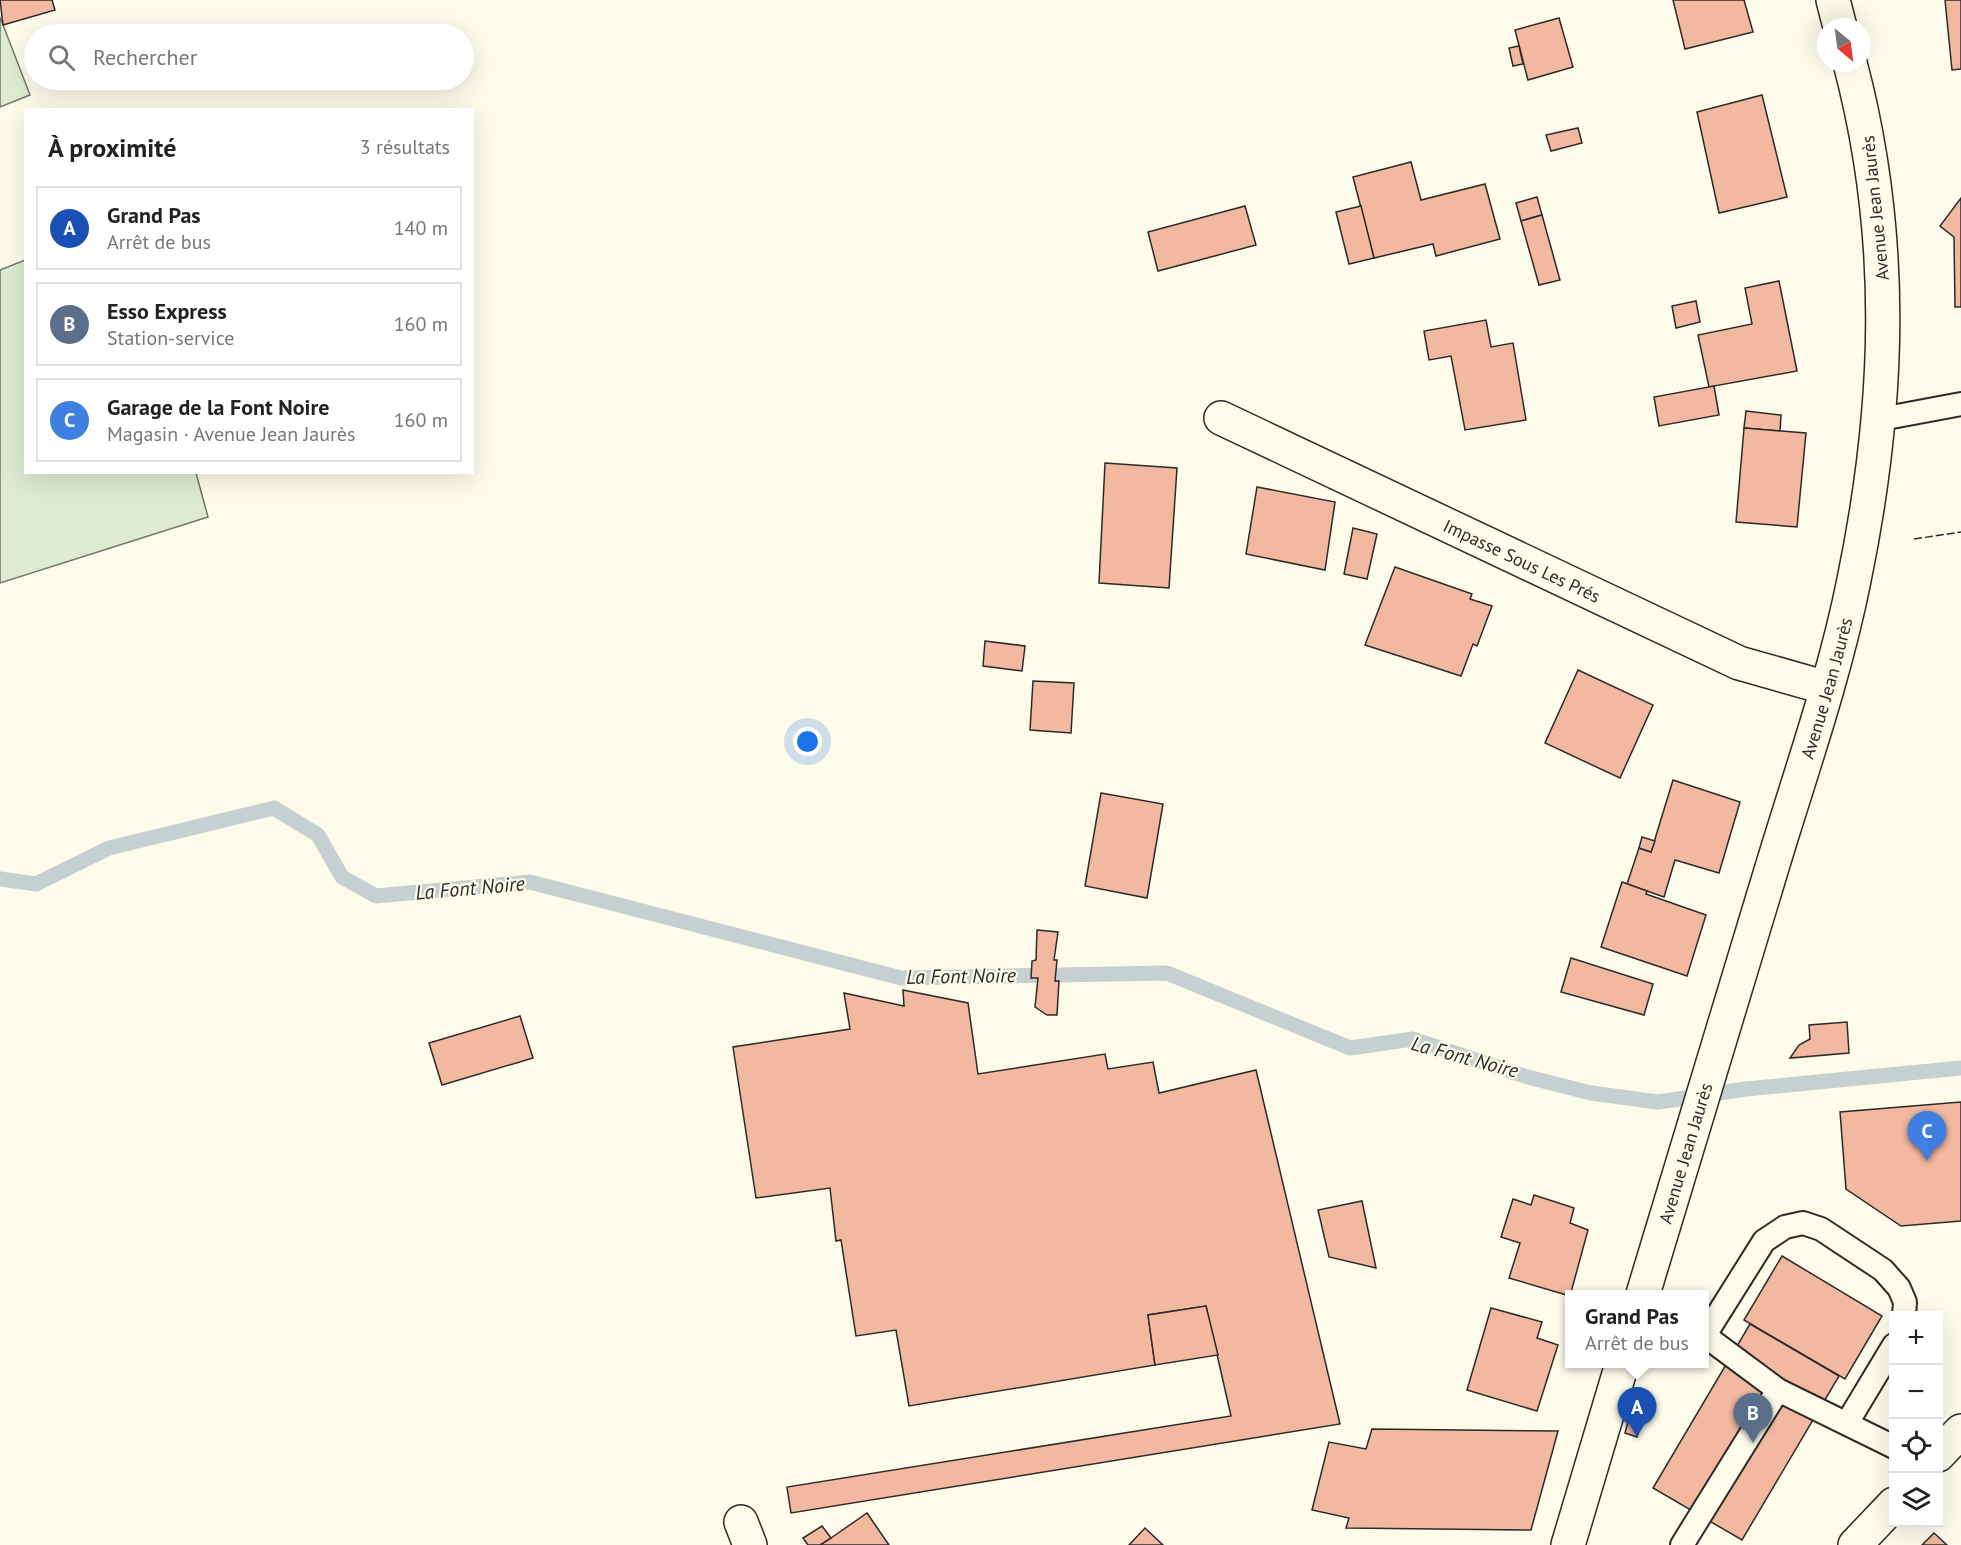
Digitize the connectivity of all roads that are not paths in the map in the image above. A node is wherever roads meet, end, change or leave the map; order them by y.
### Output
1 (1833, 0) edge
2 (1838, 18) edge
3 (1852, 72) edge
4 (1961, 404) edge
5 (1221, 418) dead end
6 (1881, 419) junction
7 (1827, 688) junction
8 (1644, 1290) edge
9 (1904, 1311) edge
10 (1709, 1329) edge
11 (1709, 1338) edge
12 (1889, 1353) edge
13 (1621, 1368) edge
14 (1778, 1390) junction
15 (1846, 1423) junction
16 (1961, 1431) edge
17 (1889, 1445) edge
18 (1943, 1450) edge
19 (1889, 1508) edge
20 (1568, 1545) edge
21 (1682, 1545) edge
22 (1855, 1545) edge

1 - 2 main road
3 - 6 main road, Avenue Jean Jaurès
4 - 6 lane
5 - 7 main road, Impasse Sous Les Prés
6 - 7 main road, Avenue Jean Jaurès
7 - 8 main road, Avenue Jean Jaurès
9 - 10 lane
11 - 14 lane
12 - 15 lane
13 - 20 main road
14 - 15 lane
14 - 21 lane
15 - 17 lane
16 - 18 main road
19 - 22 main road

